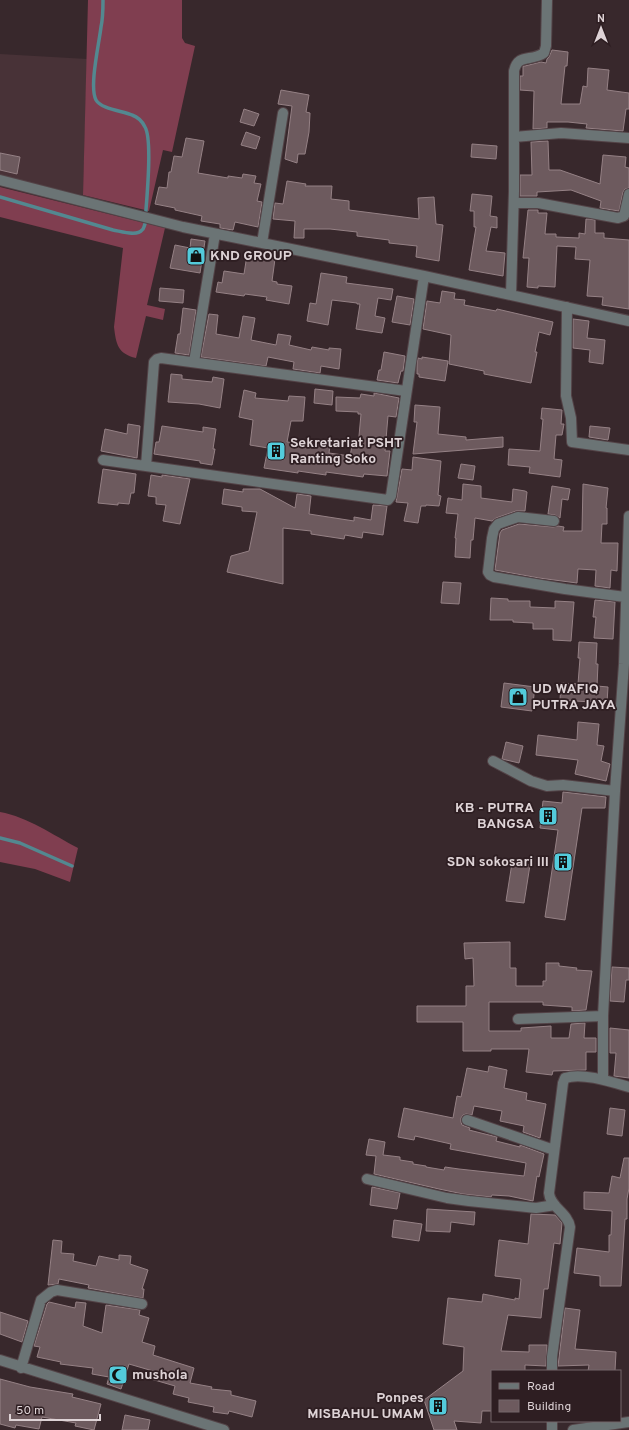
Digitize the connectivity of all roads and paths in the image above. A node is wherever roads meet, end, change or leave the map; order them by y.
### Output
1 (547, 0) edge
2 (283, 113) dead end
3 (514, 137) junction
4 (629, 138) edge
5 (0, 180) edge
6 (629, 194) edge
7 (514, 203) junction
8 (626, 217) edge
9 (215, 234) junction
10 (262, 243) junction
11 (424, 276) junction
12 (511, 295) junction
13 (567, 307) junction
14 (629, 321) edge
15 (194, 362) junction
16 (406, 391) junction
17 (629, 450) edge
18 (103, 460) dead end
19 (146, 466) junction
20 (629, 516) edge
21 (554, 521) dead end
22 (625, 596) junction
23 (493, 761) dead end
24 (615, 791) junction
25 (603, 1016) junction
26 (518, 1019) dead end
27 (603, 1079) junction
28 (629, 1087) edge
29 (467, 1120) dead end
30 (554, 1150) junction
31 (367, 1179) dead end
32 (555, 1205) junction
33 (142, 1304) dead end
34 (0, 1360) edge
35 (21, 1368) junction
36 (552, 1370) edge
37 (629, 1422) edge
38 (224, 1430) edge
39 (573, 1430) edge

1 - 3 street
2 - 10 street
3 - 4 street
3 - 7 street
5 - 9 street
6 - 8 street
7 - 8 street
7 - 12 street
9 - 10 street
9 - 15 street
10 - 11 street
11 - 12 street
11 - 16 street
12 - 13 street
13 - 14 street
13 - 17 street
15 - 16 street
15 - 19 street
16 - 19 street
18 - 19 street
20 - 22 street
21 - 22 street
22 - 24 street
23 - 24 street
24 - 25 street
25 - 26 street
25 - 27 street
27 - 28 street
27 - 30 street
29 - 30 street
30 - 32 street
31 - 32 street
32 - 36 street
33 - 35 street
34 - 35 street
35 - 38 street
37 - 39 street

